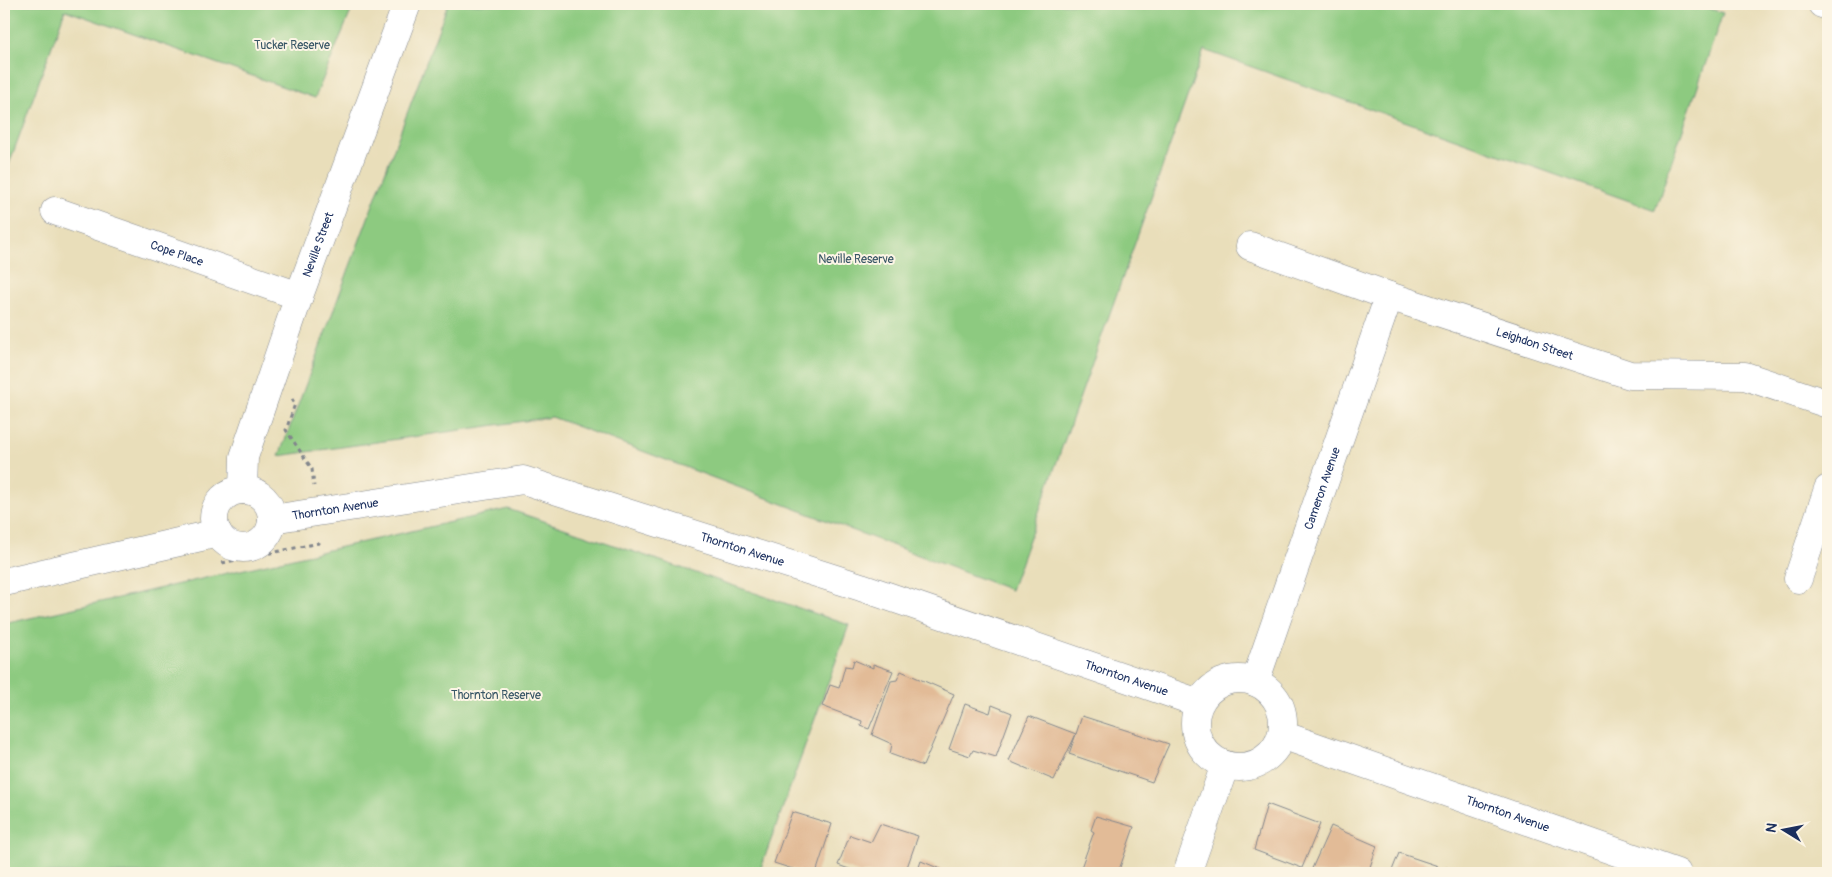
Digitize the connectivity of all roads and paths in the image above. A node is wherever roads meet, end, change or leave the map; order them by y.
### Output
1 (407, 4) edge
2 (1822, 4) edge
3 (1828, 6) edge
4 (55, 211) dead end
5 (1250, 246) dead end
6 (299, 296) junction
7 (1389, 296) junction
8 (295, 404) dead end
9 (1828, 404) edge
10 (314, 487) dead end
11 (1828, 489) edge
12 (243, 490) junction
13 (272, 519) junction
14 (218, 533) junction
15 (1798, 579) dead end
16 (4, 582) edge
17 (1255, 682) junction
18 (1199, 704) junction
19 (1282, 735) junction
20 (1225, 765) junction
21 (1187, 873) edge
22 (1677, 873) edge

1 - 6 street, Neville Street
2 - 3 street
4 - 6 street, Cope Place
5 - 7 street, Leighdon Street
6 - 12 street, Neville Street
7 - 9 street, Leighdon Street
7 - 17 street, Cameron Avenue
8 - 10 path
11 - 15 street
12 - 13 street
12 - 14 street
13 - 14 street
13 - 18 street, Thornton Avenue
14 - 16 street
17 - 18 street
17 - 19 street
18 - 20 street
19 - 20 street
19 - 22 street, Thornton Avenue
20 - 21 street

